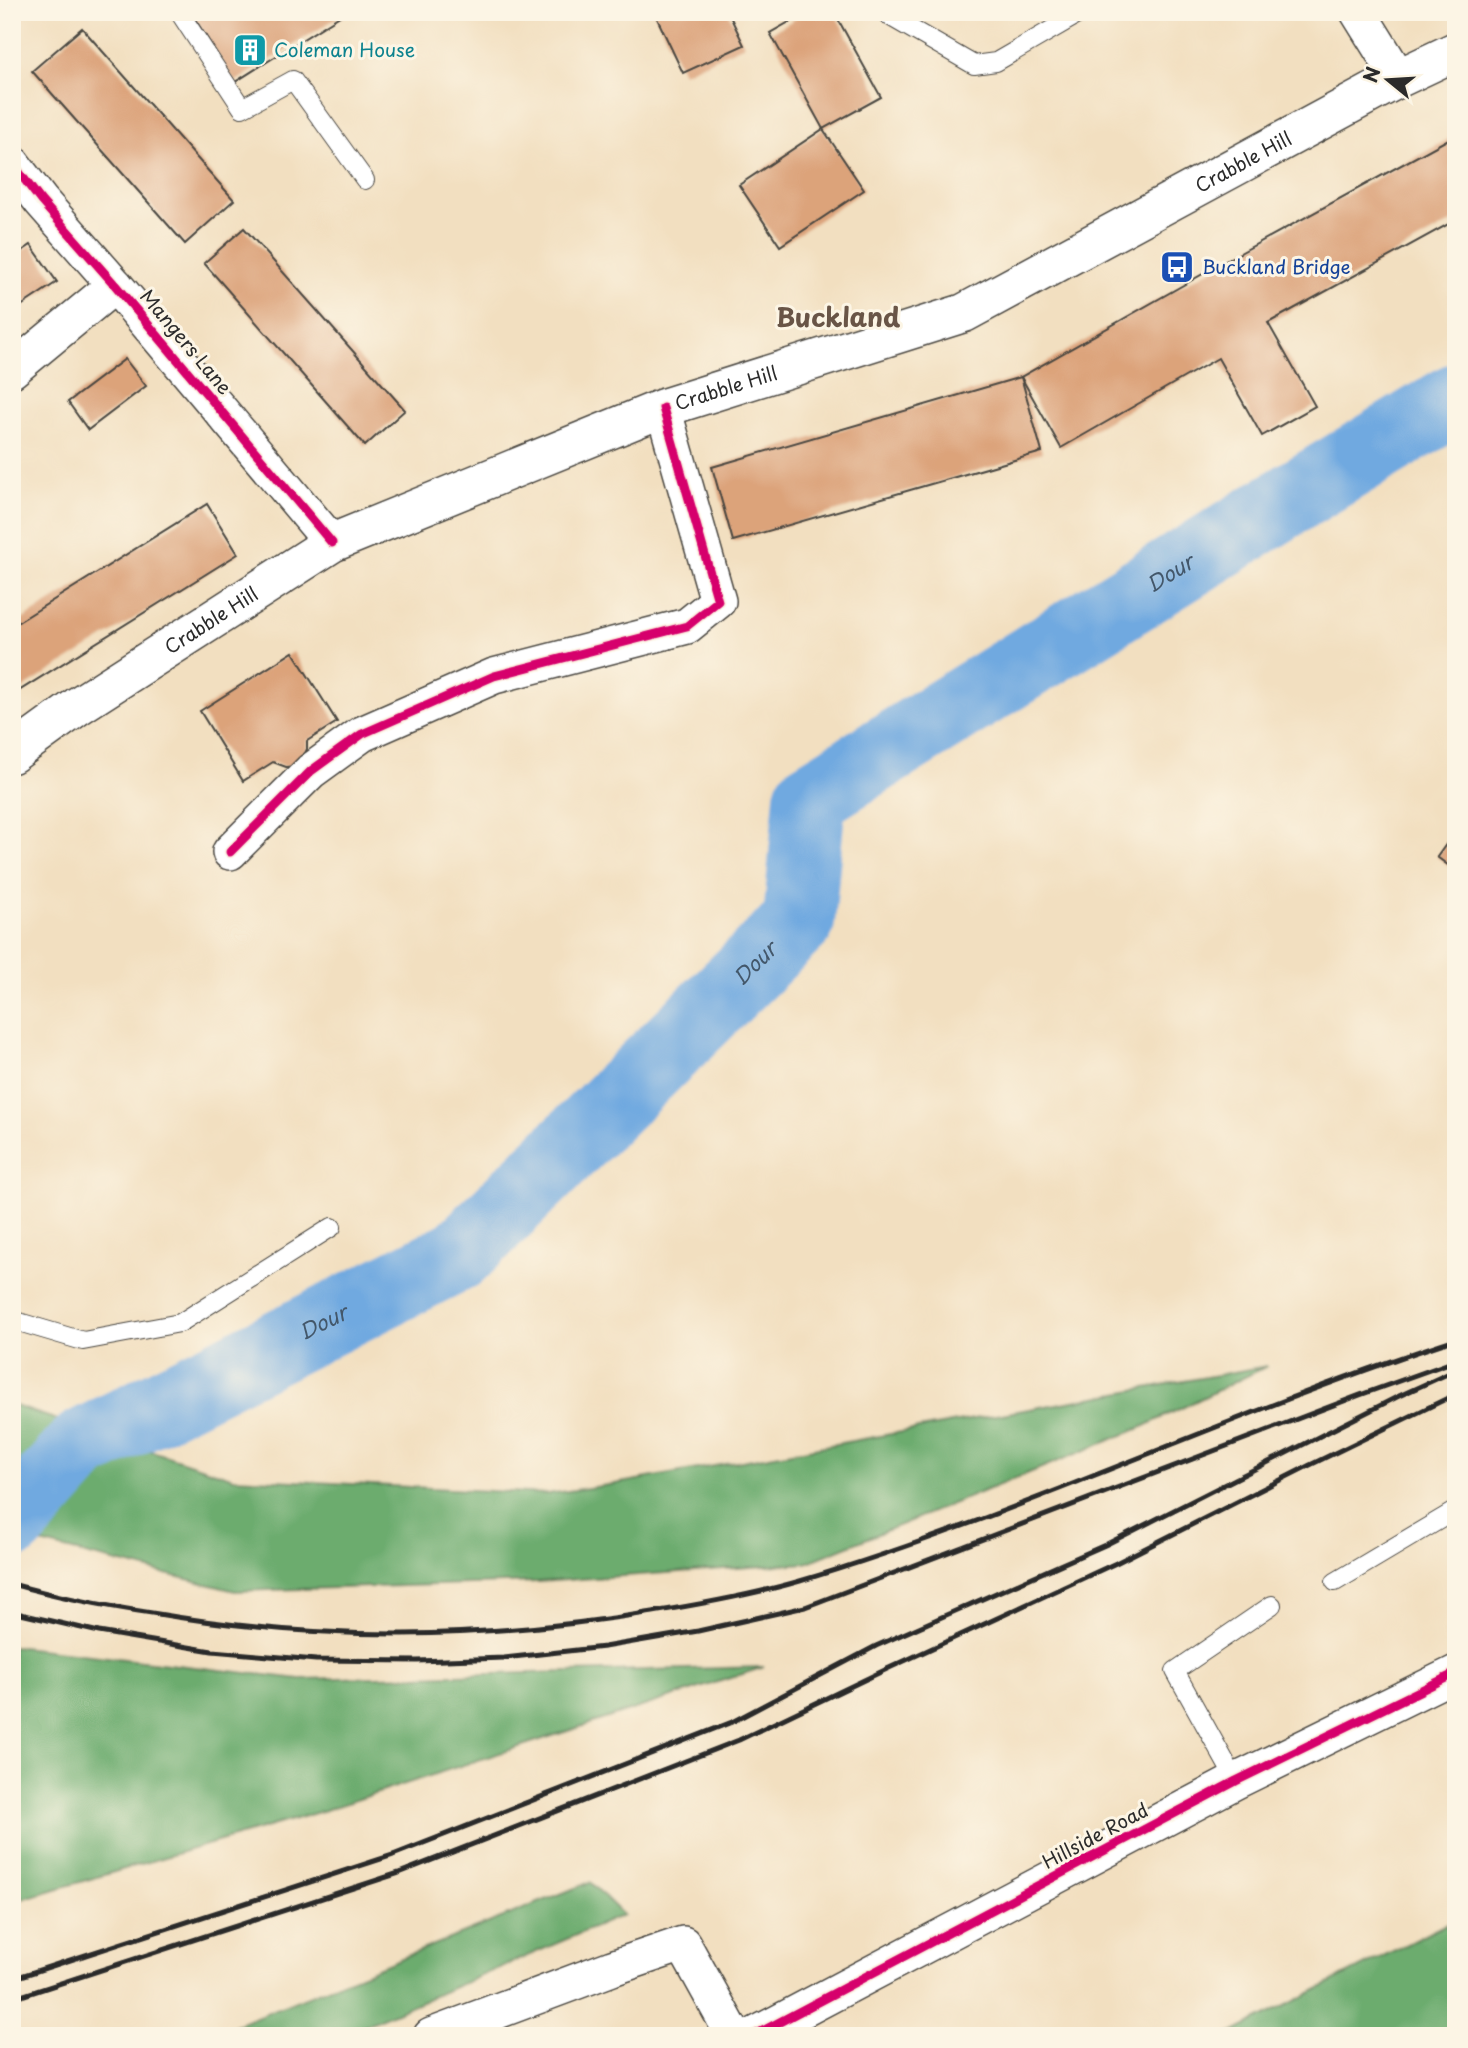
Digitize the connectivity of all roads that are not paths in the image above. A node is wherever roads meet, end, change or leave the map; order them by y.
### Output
1 (179, 12) edge
2 (1082, 12) edge
3 (1358, 12) edge
4 (890, 16) dead end
5 (1456, 51) edge
6 (1399, 78) junction
7 (12, 163) edge
8 (365, 180) dead end
9 (115, 285) junction
10 (12, 370) edge
11 (663, 408) junction
12 (332, 543) junction
13 (12, 754) edge
14 (230, 852) dead end
15 (332, 1227) dead end
16 (12, 1320) edge
17 (1456, 1510) edge
18 (1335, 1582) dead end
19 (1272, 1605) dead end
20 (1456, 1673) edge
21 (1236, 1781) junction
22 (431, 2036) edge
23 (734, 2036) edge
24 (753, 2036) edge

1 - 8 lane
2 - 4 lane
3 - 6 street
5 - 6 main road, Crabble Hill
6 - 11 main road, Crabble Hill
7 - 9 street, Mangers Lane
9 - 10 street
9 - 12 street, Mangers Lane
11 - 12 main road, Crabble Hill
11 - 14 street
12 - 13 main road, Crabble Hill
15 - 16 lane
17 - 18 lane
19 - 21 lane
20 - 21 street, Hillside Road
21 - 24 street, Hillside Road
22 - 23 street

